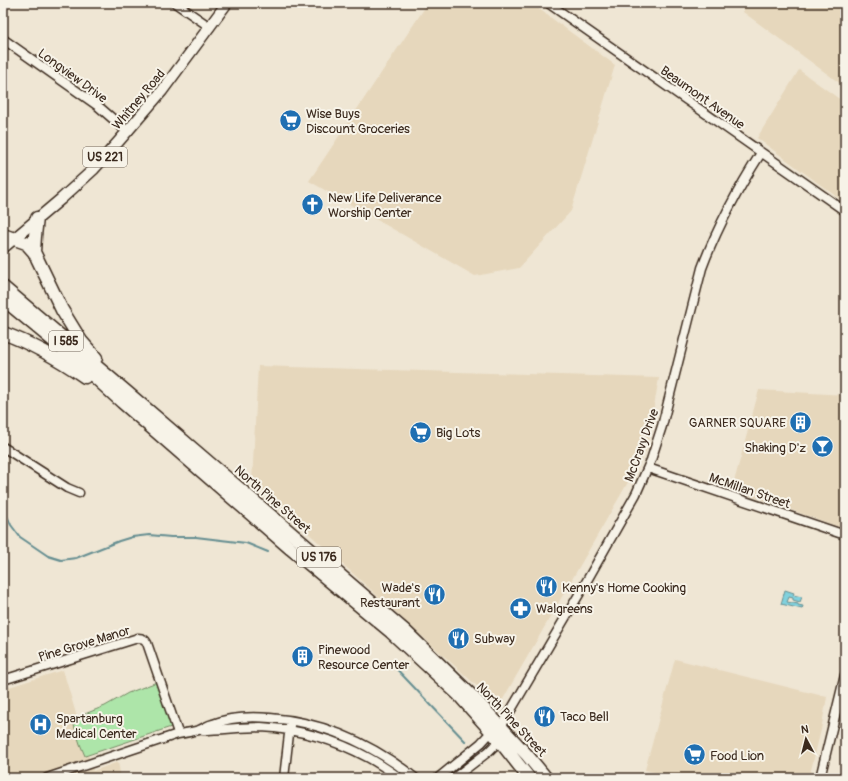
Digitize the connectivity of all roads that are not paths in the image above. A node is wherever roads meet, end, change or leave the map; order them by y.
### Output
1 (175, 3) edge
2 (227, 3) edge
3 (548, 3) edge
4 (210, 27) junction
5 (3, 39) edge
6 (128, 132) junction
7 (761, 153) junction
8 (845, 211) edge
9 (37, 218) junction
10 (8, 236) edge
11 (3, 248) edge
12 (34, 252) junction
13 (3, 287) edge
14 (3, 299) edge
15 (3, 333) edge
16 (126, 398) junction
17 (3, 447) edge
18 (648, 468) junction
19 (79, 493) dead end
20 (845, 535) edge
21 (845, 675) edge
22 (3, 680) edge
23 (291, 720) junction
24 (200, 730) junction
25 (290, 730) junction
26 (497, 733) junction
27 (178, 734) junction
28 (47, 778) edge
29 (284, 778) edge
30 (400, 778) edge
31 (415, 778) edge
32 (438, 778) edge
33 (454, 778) edge
34 (529, 778) edge
35 (546, 778) edge
36 (820, 778) edge

1 - 4 street
2 - 4 main road, Whitney Road / US 221
3 - 7 street, Beaumont Avenue
4 - 6 main road, Whitney Road / US 221
5 - 6 street, Longview Drive
6 - 9 main road, Whitney Road / US 221
7 - 8 street, Beaumont Avenue
7 - 18 street, McCravy Drive
9 - 10 main road, Whitney Road / US 221
9 - 12 highway
10 - 11 main road, Whitney Road / US 221
10 - 12 highway
12 - 16 highway
13 - 16 highway, North Pine Street / I 585
14 - 16 highway, North Pine Street / I 585
15 - 16 highway
16 - 26 highway, North Pine Street / US 176
17 - 19 street
18 - 20 street, McMillan Street
18 - 26 street, McCravy Drive
21 - 36 street
22 - 27 street, Pine Grove Manor
23 - 24 street
23 - 25 street
23 - 31 street
24 - 25 street
24 - 27 street
25 - 29 street
25 - 30 street
26 - 32 street
26 - 33 street
26 - 34 highway, North Pine Street / US 176
26 - 35 highway, North Pine Street / US 176
27 - 28 street

